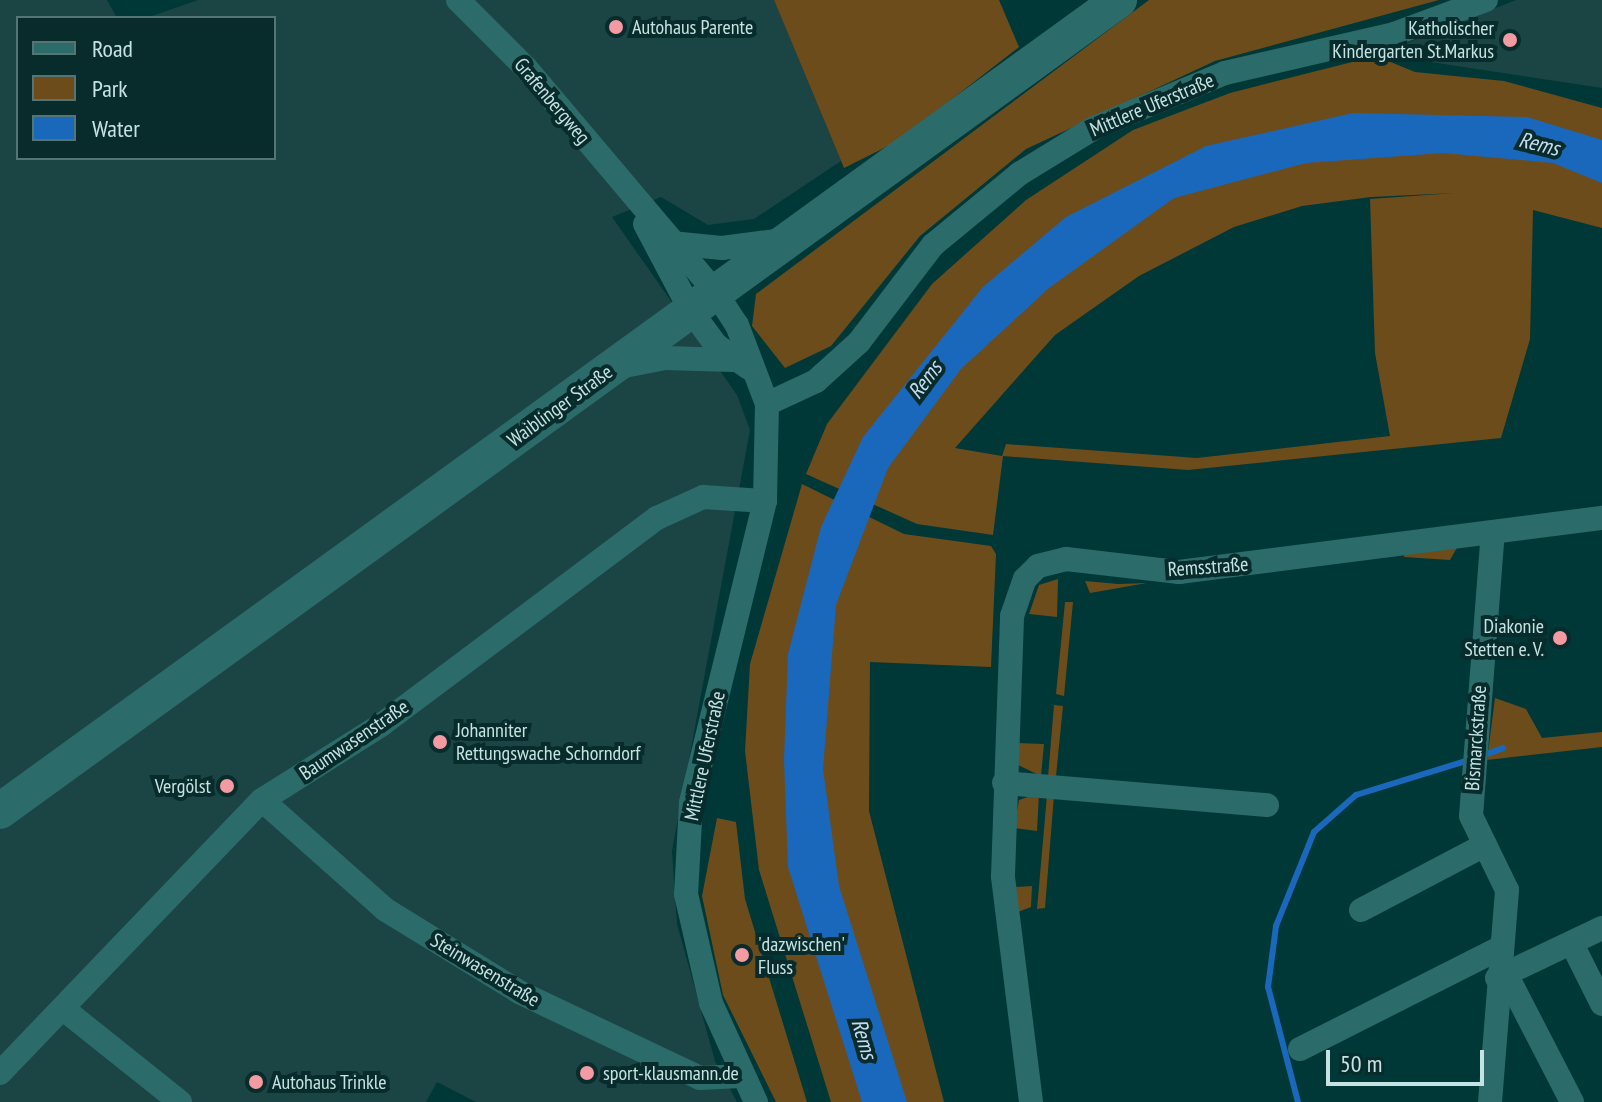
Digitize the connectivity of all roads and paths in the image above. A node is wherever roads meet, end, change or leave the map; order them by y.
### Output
1 (458, 0) edge
2 (1119, 0) edge
3 (1486, 0) edge
4 (638, 207) junction
5 (790, 239) junction
6 (671, 243) junction
7 (703, 302) junction
8 (612, 368) junction
9 (749, 368) junction
10 (767, 404) junction
11 (765, 501) junction
12 (1602, 518) edge
13 (1493, 533) junction
14 (1004, 783) junction
15 (262, 800) junction
16 (1267, 805) dead end
17 (0, 811) edge
18 (1485, 845) junction
19 (1361, 910) dead end
20 (1602, 928) edge
21 (1572, 944) junction
22 (1500, 948) junction
23 (1502, 976) junction
24 (1602, 1004) edge
25 (66, 1011) junction
26 (1300, 1049) dead end
27 (0, 1073) edge
28 (741, 1076) junction
29 (180, 1102) edge
30 (756, 1102) edge
31 (1031, 1102) edge
32 (1490, 1102) edge
33 (1572, 1102) edge

1 - 4 street, Grafenbergweg
2 - 5 main road, Waiblinger Straße
3 - 10 street, Mittlere Uferstraße
4 - 6 street, Grafenbergweg
4 - 7 street, Grafenbergweg
5 - 6 street
5 - 7 main road, Waiblinger Straße
6 - 7 street, Grafenbergweg
7 - 8 main road, Waiblinger Straße
7 - 9 street, Mittlere Uferstraße
8 - 9 street
8 - 17 main road, Waiblinger Straße
9 - 10 street, Mittlere Uferstraße
10 - 11 street, Mittlere Uferstraße
11 - 15 street, Baumwasenstraße
11 - 28 street, Mittlere Uferstraße
12 - 13 street, Remsstraße
13 - 14 street, Remsstraße
13 - 18 street, Bismarckstraße
14 - 16 street
14 - 31 street, Remsstraße
15 - 25 street, Baumwasenstraße
15 - 28 street, Steinwasenstraße
18 - 19 street
18 - 22 street, Bismarckstraße
20 - 21 street
21 - 23 street
21 - 24 street
22 - 23 street, Bismarckstraße
22 - 26 street
23 - 32 street, Bismarckstraße
23 - 33 street
25 - 27 street, Baumwasenstraße
25 - 29 street
28 - 30 street, Mittlere Uferstraße

